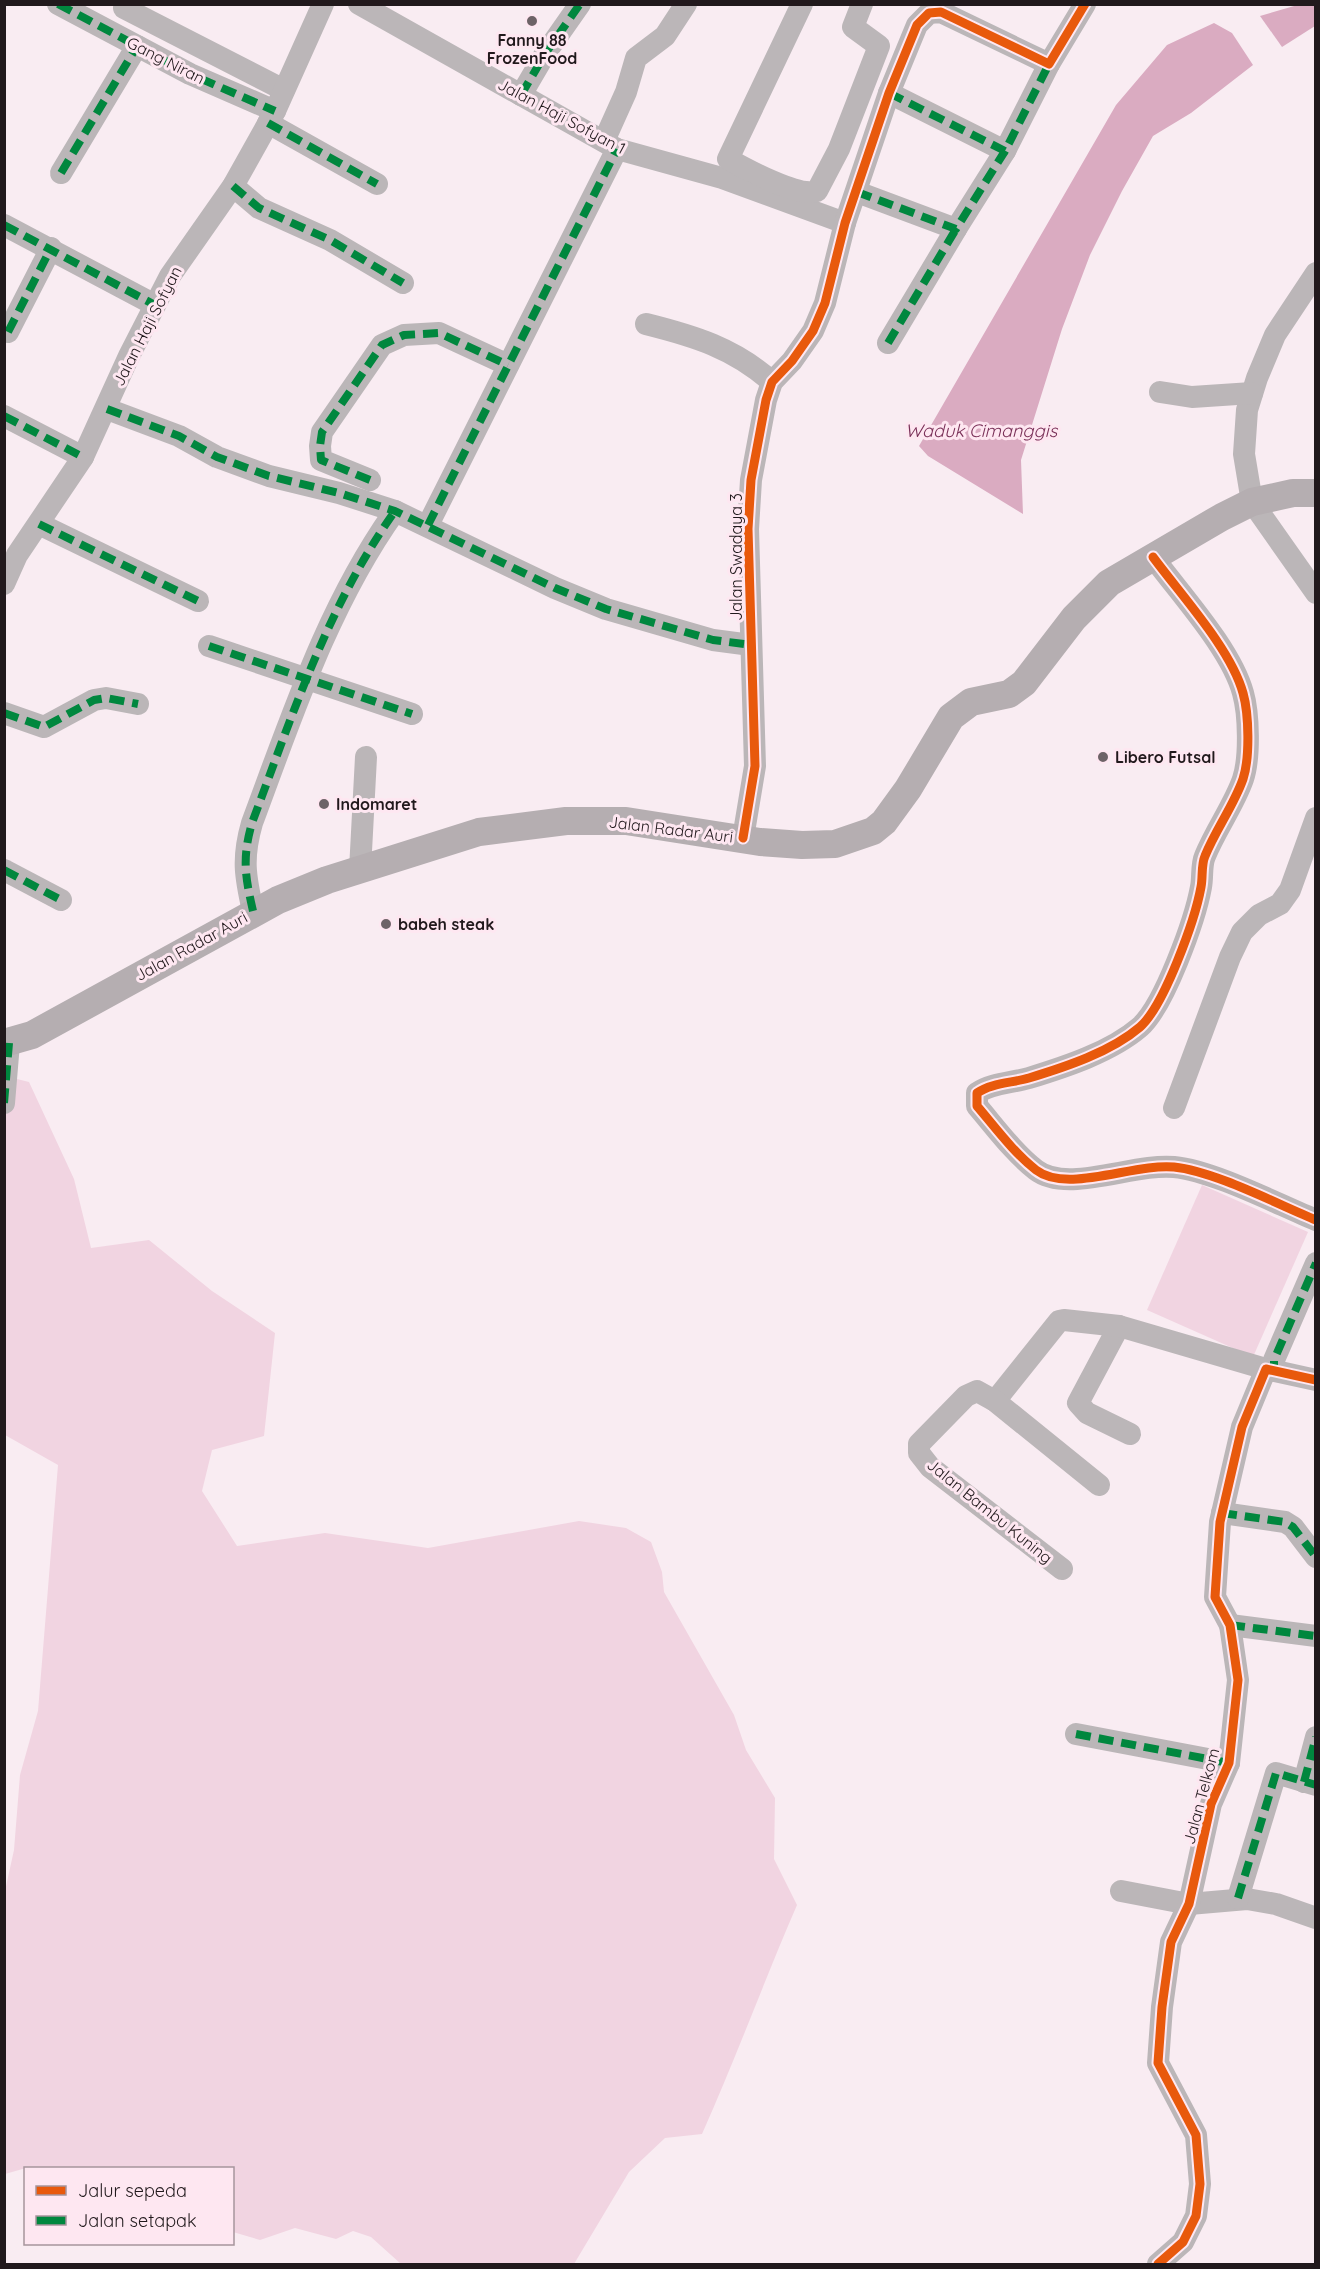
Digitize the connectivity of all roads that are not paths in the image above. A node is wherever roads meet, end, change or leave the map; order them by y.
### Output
1 (58, 4) edge
2 (125, 4) edge
3 (323, 4) edge
4 (359, 4) edge
5 (580, 4) edge
6 (686, 4) edge
7 (802, 4) edge
8 (862, 4) edge
9 (1085, 4) edge
10 (137, 46) junction
11 (1049, 64) junction
12 (284, 90) junction
13 (889, 93) junction
14 (521, 95) junction
15 (271, 117) junction
16 (610, 145) junction
17 (1005, 151) junction
18 (725, 169) junction
19 (61, 173) dead end
20 (377, 184) dead end
21 (233, 186) junction
22 (857, 192) junction
23 (845, 223) junction
24 (4, 225) edge
25 (956, 229) junction
26 (51, 248) junction
27 (1316, 273) edge
28 (403, 283) dead end
29 (154, 306) junction
30 (646, 324) dead end
31 (8, 332) dead end
32 (888, 343) dead end
33 (508, 365) junction
34 (772, 382) junction
35 (1160, 392) dead end
36 (1252, 393) junction
37 (107, 409) junction
38 (4, 416) edge
39 (83, 457) junction
40 (370, 480) dead end
41 (1316, 493) edge
42 (1252, 502) junction
43 (395, 511) junction
44 (39, 524) junction
45 (428, 525) junction
46 (1153, 557) junction
47 (4, 584) edge
48 (1316, 593) edge
49 (198, 601) dead end
50 (751, 645) junction
51 (209, 646) dead end
52 (307, 678) junction
53 (138, 704) dead end
54 (4, 713) edge
55 (412, 714) dead end
56 (366, 757) dead end
57 (1316, 818) edge
58 (743, 838) junction
59 (4, 870) edge
60 (360, 870) junction
61 (61, 900) dead end
62 (253, 911) junction
63 (7, 1043) edge
64 (4, 1103) edge
65 (1174, 1108) dead end
66 (1316, 1220) edge
67 (1316, 1263) edge
68 (1119, 1326) junction
69 (1270, 1370) junction
70 (1316, 1380) edge
71 (995, 1401) junction
72 (1130, 1434) dead end
73 (1099, 1485) dead end
74 (1222, 1513) junction
75 (1316, 1557) edge
76 (1062, 1569) dead end
77 (1230, 1626) junction
78 (1316, 1636) edge
79 (1076, 1734) dead end
80 (1316, 1737) edge
81 (1229, 1763) junction
82 (1310, 1783) edge
83 (1121, 1891) dead end
84 (1238, 1898) junction
85 (1189, 1904) junction
86 (1316, 1917) edge
87 (1158, 2265) edge

1 - 10 street, Gang Niran
2 - 12 street
3 - 12 street, Jalan Haji Sofyan
4 - 14 street, Jalan Haji Sofyan 1
5 - 14 street
6 - 16 street
7 - 18 street
8 - 18 street
9 - 11 street
10 - 15 street, Gang Niran
10 - 19 street
11 - 13 street, Jalan Swadaya 3
11 - 17 street
12 - 15 street, Jalan Haji Sofyan
13 - 17 street
13 - 22 street, Jalan Swadaya 3
14 - 16 street, Jalan Haji Sofyan 1
15 - 20 street, Gang Niran
15 - 21 street, Jalan Haji Sofyan
16 - 18 street, Jalan Haji Sofyan 1
16 - 33 street
17 - 25 street
18 - 23 street, Jalan Haji Sofyan 1
21 - 28 street
21 - 29 street, Jalan Haji Sofyan
22 - 23 street, Jalan Swadaya 3
22 - 25 street
23 - 34 street, Jalan Swadaya 3
24 - 26 street
25 - 32 street
26 - 29 street
26 - 31 street
27 - 36 street
29 - 37 street, Jalan Haji Sofyan
30 - 34 street
33 - 40 street
33 - 45 street
34 - 50 street, Jalan Swadaya 3
35 - 36 street
36 - 42 street
37 - 39 street, Jalan Haji Sofyan
37 - 43 street
38 - 39 street
39 - 44 street, Jalan Haji Sofyan
41 - 42 main road, Jalan Radar Auri
42 - 46 main road, Jalan Radar Auri
42 - 48 street
43 - 45 street
43 - 52 street
44 - 47 street, Jalan Haji Sofyan
44 - 49 street
45 - 50 street
46 - 58 main road, Jalan Radar Auri
46 - 66 street
50 - 58 street, Jalan Swadaya 3
51 - 52 street
52 - 55 street
52 - 62 street
53 - 54 street
56 - 60 street
57 - 65 street
58 - 60 main road, Jalan Radar Auri
59 - 61 street
60 - 62 main road, Jalan Radar Auri
62 - 63 main road, Jalan Radar Auri
63 - 64 street
67 - 69 street, Jalan Telkom
68 - 69 street
68 - 71 street
68 - 72 street
69 - 70 street
69 - 74 street, Jalan Telkom
71 - 73 street, Jalan Bambu Kuning
71 - 76 street, Jalan Bambu Kuning
74 - 75 street
74 - 77 street, Jalan Telkom
77 - 78 street
77 - 81 street, Jalan Telkom
79 - 81 street
80 - 82 street
81 - 85 street, Jalan Telkom
82 - 84 street
83 - 85 street
84 - 85 street
84 - 86 street
85 - 87 street, Jalan Telkom

